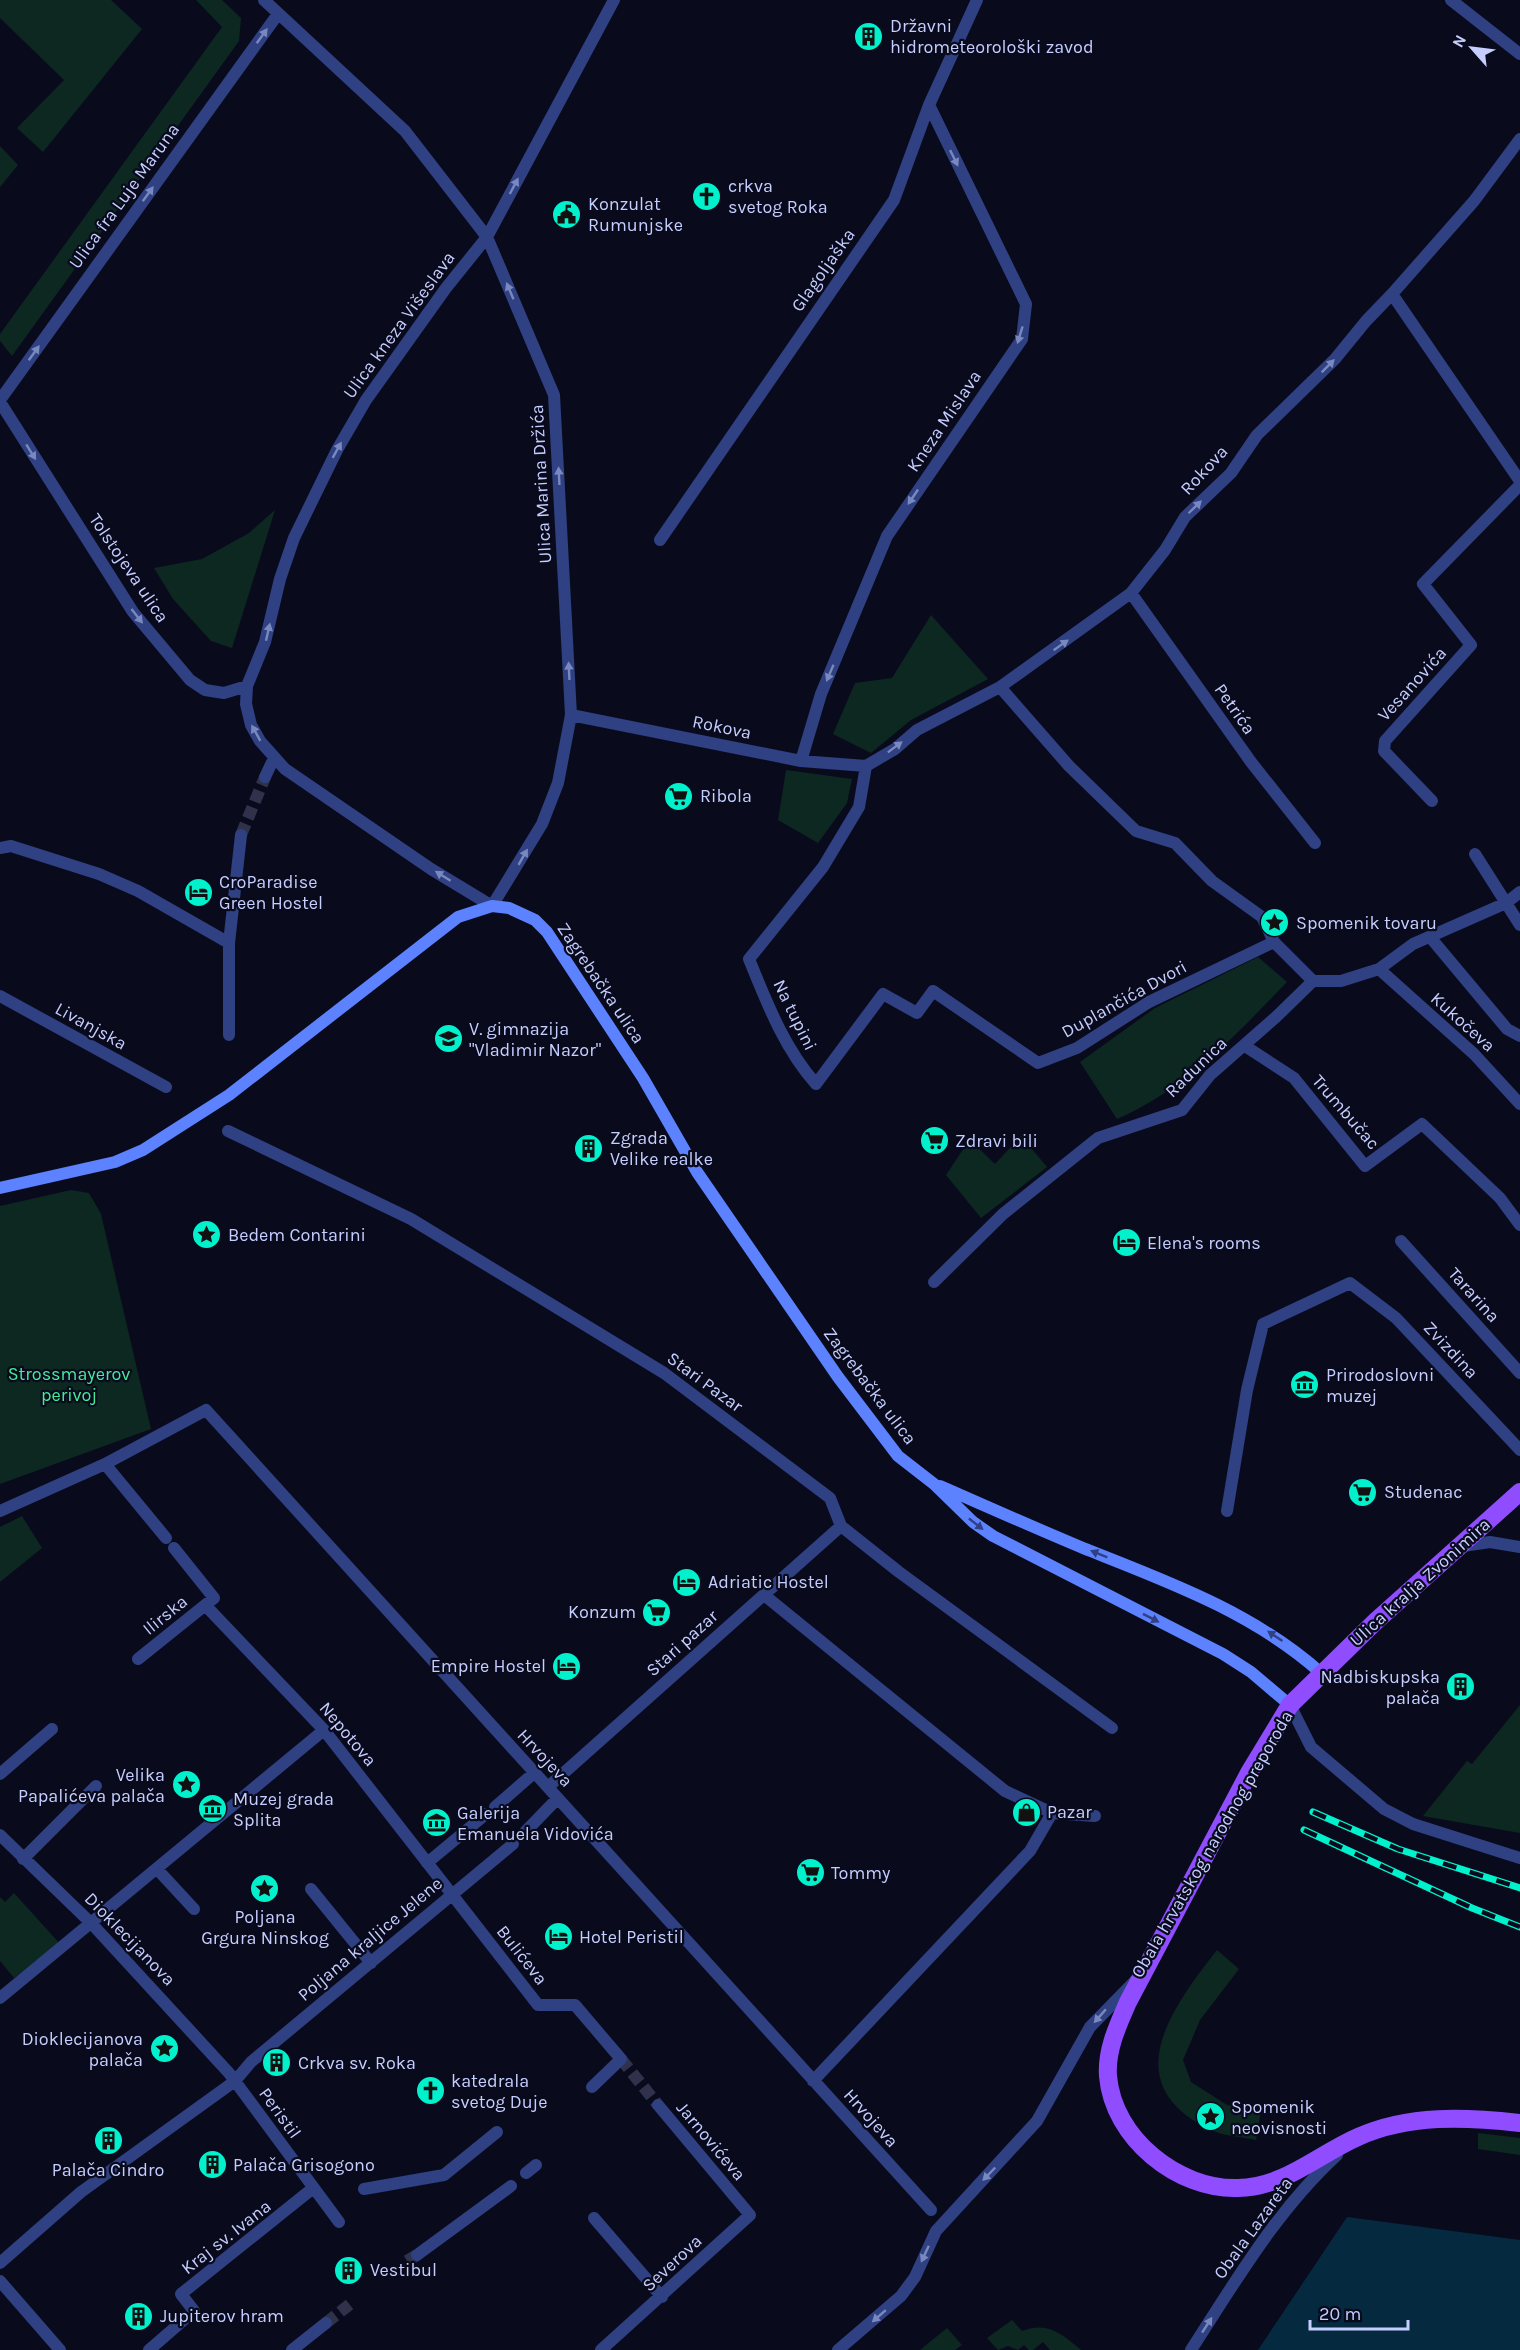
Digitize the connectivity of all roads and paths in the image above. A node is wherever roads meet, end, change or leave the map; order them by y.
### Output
1 (264, 0) edge
2 (614, 0) edge
3 (977, 0) edge
4 (1451, 0) edge
5 (278, 14) junction
6 (1520, 54) edge
7 (929, 105) junction
8 (1520, 139) edge
9 (487, 237) junction
10 (1392, 294) junction
11 (0, 401) edge
12 (1520, 483) edge
13 (660, 540) dead end
14 (1131, 593) junction
15 (247, 686) junction
16 (1000, 687) junction
17 (571, 715) junction
18 (274, 758) junction
19 (801, 761) junction
20 (866, 766) junction
21 (265, 777) tunnel mouth
22 (1432, 801) dead end
23 (241, 835) tunnel mouth
24 (1315, 843) dead end
25 (0, 848) edge
26 (1475, 854) dead end
27 (1520, 892) edge
28 (1506, 903) junction
29 (492, 906) junction
30 (1520, 925) edge
31 (1430, 937) junction
32 (1274, 942) junction
33 (229, 943) junction
34 (1379, 969) junction
35 (1312, 981) junction
36 (0, 996) edge
37 (229, 1035) dead end
38 (1520, 1036) edge
39 (1245, 1046) junction
40 (816, 1083) joint
41 (166, 1087) dead end
42 (1520, 1104) edge
43 (228, 1131) dead end
44 (0, 1188) edge
45 (1520, 1225) edge
46 (1401, 1241) dead end
47 (934, 1282) dead end
48 (1520, 1374) edge
49 (1520, 1450) edge
50 (105, 1464) junction
51 (934, 1484) junction
52 (1520, 1492) edge
53 (0, 1511) edge
54 (1227, 1511) dead end
55 (841, 1526) junction
56 (1462, 1546) junction
57 (1520, 1547) edge
58 (764, 1595) junction
59 (210, 1602) junction
60 (138, 1659) dead end
61 (1321, 1672) junction
62 (1290, 1706) junction
63 (1112, 1728) dead end
64 (52, 1729) dead end
65 (324, 1730) junction
66 (534, 1773) junction
67 (0, 1774) edge
68 (96, 1786) dead end
69 (548, 1787) junction
70 (558, 1798) junction
71 (1052, 1813) junction
72 (1095, 1816) dead end
73 (525, 1832) dead end
74 (0, 1835) edge
75 (513, 1844) dead end
76 (1520, 1858) edge
77 (22, 1859) junction
78 (427, 1863) junction
79 (158, 1869) junction
80 (311, 1890) dead end
81 (452, 1895) junction
82 (194, 1909) dead end
83 (92, 1924) junction
84 (371, 1963) junction
85 (1142, 1975) junction
86 (0, 1998) edge
87 (251, 2062) joint
88 (232, 2077) junction
89 (813, 2081) junction
90 (592, 2087) dead end
91 (658, 2105) tunnel mouth
92 (1520, 2123) edge
93 (497, 2132) dead end
94 (1356, 2138) junction
95 (511, 2186) dead end
96 (364, 2188) dead end
97 (312, 2190) junction
98 (737, 2199) joint
99 (931, 2210) dead end
100 (594, 2218) dead end
101 (339, 2222) dead end
102 (417, 2255) tunnel mouth
103 (0, 2263) edge
104 (0, 2281) edge
105 (662, 2297) junction
106 (327, 2323) tunnel mouth
107 (60, 2350) edge
108 (149, 2350) edge
109 (292, 2350) edge
110 (601, 2350) edge
111 (838, 2350) edge
112 (1191, 2350) edge

1 - 5 street, Ulica Marina Držića
9 -> 2 street, Ulica kneza Višeslava
3 - 7 street, Glagoljaška
4 - 6 street
5 - 9 street, Ulica Marina Držića
11 -> 5 street, Ulica fra Luje Maruna
7 - 13 street, Glagoljaška
7 -> 19 street, Kneza Mislava
8 - 10 street, Rokova
15 -> 9 street, Ulica kneza Višeslava
17 -> 9 street, Ulica Marina Držića
10 - 12 street, Vesanovića
14 -> 10 street, Rokova
11 -> 15 street, Tolstojeva ulica
12 - 22 street, Vesanovića
16 -> 14 street, Rokova
14 - 24 street, Petrića
18 -> 15 street
20 -> 16 street, Rokova
16 - 32 street
17 - 19 street, Rokova
29 -> 17 street, Ulica Marina Držića
18 - 21 street
29 -> 18 street
19 - 20 street, Rokova
20 - 40 street, Na tupini
23 - 33 street
25 - 33 street
26 - 28 street
27 - 28 street
28 - 30 street
28 - 31 street
29 - 44 street, Zagrebačka ulica
29 - 51 street, Zagrebačka ulica
31 - 34 street
31 - 38 street
32 - 35 street
32 - 40 street, Duplančića Dvori
33 - 37 street
34 - 35 street
34 - 42 street, Kukočeva
35 - 39 street, Radunica
36 - 41 street, Livanjska
39 - 45 street, Trumbučac
39 - 47 street, Radunica
43 - 55 street, Stari Pazar
46 - 48 street, Tararina
49 - 54 street, Zvizdina
50 - 53 street
50 - 59 street, Nepotova
50 - 66 street, Hrvojeva
61 -> 51 street, Zagrebačka ulica
51 -> 62 street, Zagrebačka ulica
52 - 56 main road, Ulica kralja Zvonimira
55 - 58 street, Stari pazar
55 - 63 street
56 - 57 street
56 - 61 main road, Ulica kralja Zvonimira
58 - 69 street, Stari pazar
58 - 71 street
59 - 60 street, Ilirska
59 - 65 street, Nepotova
61 - 62 main road, Obala hrvatskog narodnog preporoda
62 - 76 street
62 - 85 main road, Obala hrvatskog narodnog preporoda
64 - 67 street
65 - 78 street, Nepotova
65 - 79 street
66 - 69 street, Hrvojeva
66 - 78 street, Poljana kraljice Jelene
68 - 77 street
69 - 70 street, Hrvojeva
70 - 73 street
70 - 89 street, Hrvojeva
71 - 72 street
71 - 89 street
74 - 77 street, Dioklecijanova
75 - 81 street, Poljana kraljice Jelene
77 - 83 street, Dioklecijanova
78 - 81 street, Nepotova
79 - 82 street
79 - 83 street
80 - 84 street
81 - 84 street, Poljana kraljice Jelene
81 - 90 street, Bulićeva
83 - 86 street
83 - 88 street, Dioklecijanova
84 - 87 street, Poljana kraljice Jelene
85 - 94 main road
85 -> 111 street, Obala hrvatskog narodnog preporoda
87 - 88 street, Peristil
88 - 97 street, Peristil
88 - 103 street, Peristil
89 - 99 street, Hrvojeva
91 - 98 street, Jarnovićeva
92 - 94 main road
93 - 96 street
112 -> 94 street, Obala Lazareta
95 - 102 street
97 - 101 street, Peristil
97 - 108 street, Kraj sv. Ivana
98 - 105 street, Severova
100 - 105 street
104 - 107 street
105 - 110 street, Severova
106 - 109 street

